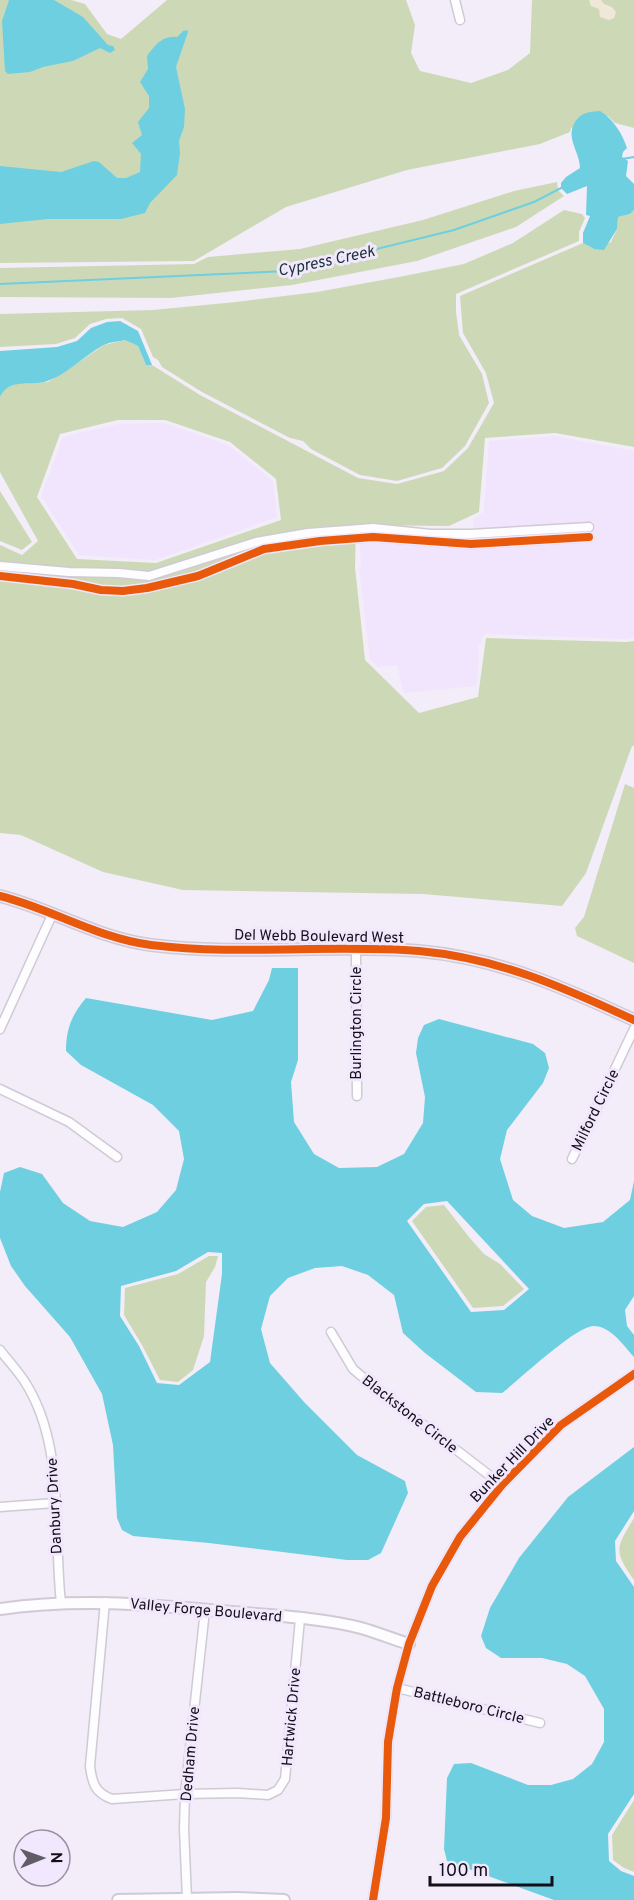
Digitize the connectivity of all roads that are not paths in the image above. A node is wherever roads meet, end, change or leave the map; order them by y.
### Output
1 (455, 0) edge
2 (460, 20) dead end
3 (571, 527) junction
4 (589, 527) dead end
5 (589, 537) dead end
6 (571, 538) junction
7 (0, 566) edge
8 (0, 576) edge
9 (0, 896) edge
10 (52, 915) junction
11 (356, 950) junction
12 (634, 1020) edge
13 (0, 1029) edge
14 (634, 1029) edge
15 (0, 1089) edge
16 (357, 1096) dead end
17 (117, 1157) dead end
18 (572, 1159) dead end
19 (331, 1332) dead end
20 (0, 1350) edge
21 (634, 1374) edge
22 (502, 1485) junction
23 (54, 1503) junction
24 (0, 1507) edge
25 (105, 1602) junction
26 (61, 1603) junction
27 (0, 1609) edge
28 (205, 1610) junction
29 (300, 1619) junction
30 (409, 1644) junction
31 (397, 1688) junction
32 (540, 1723) dead end
33 (185, 1794) junction
34 (179, 1899) edge
35 (118, 1900) edge
36 (284, 1900) edge
37 (373, 1900) edge

1 - 2 street
3 - 4 street
3 - 6 street
3 - 7 street
5 - 6 street
6 - 8 street
9 - 10 street, Del Webb Boulevard West
10 - 11 street, Del Webb Boulevard West
10 - 13 street
11 - 12 street, Del Webb Boulevard West
11 - 16 street, Burlington Circle
14 - 18 street, Milford Circle
15 - 17 street
19 - 22 street, Blackstone Circle
20 - 23 street, Danbury Drive
21 - 22 street, Bunker Hill Drive
22 - 30 street, Bunker Hill Drive
23 - 24 street
23 - 26 street, Danbury Drive
25 - 26 street, Valley Forge Boulevard
25 - 28 street, Valley Forge Boulevard
25 - 33 street, Hartwick Drive
26 - 27 street, Valley Forge Boulevard
28 - 29 street, Valley Forge Boulevard
28 - 33 street, Dedham Drive
29 - 30 street, Valley Forge Boulevard
29 - 33 street, Hartwick Drive
30 - 31 street, Bunker Hill Drive
31 - 32 street, Battleboro Circle
31 - 37 street, Bunker Hill Drive
33 - 34 street, Dedham Drive
34 - 35 street
34 - 36 street

